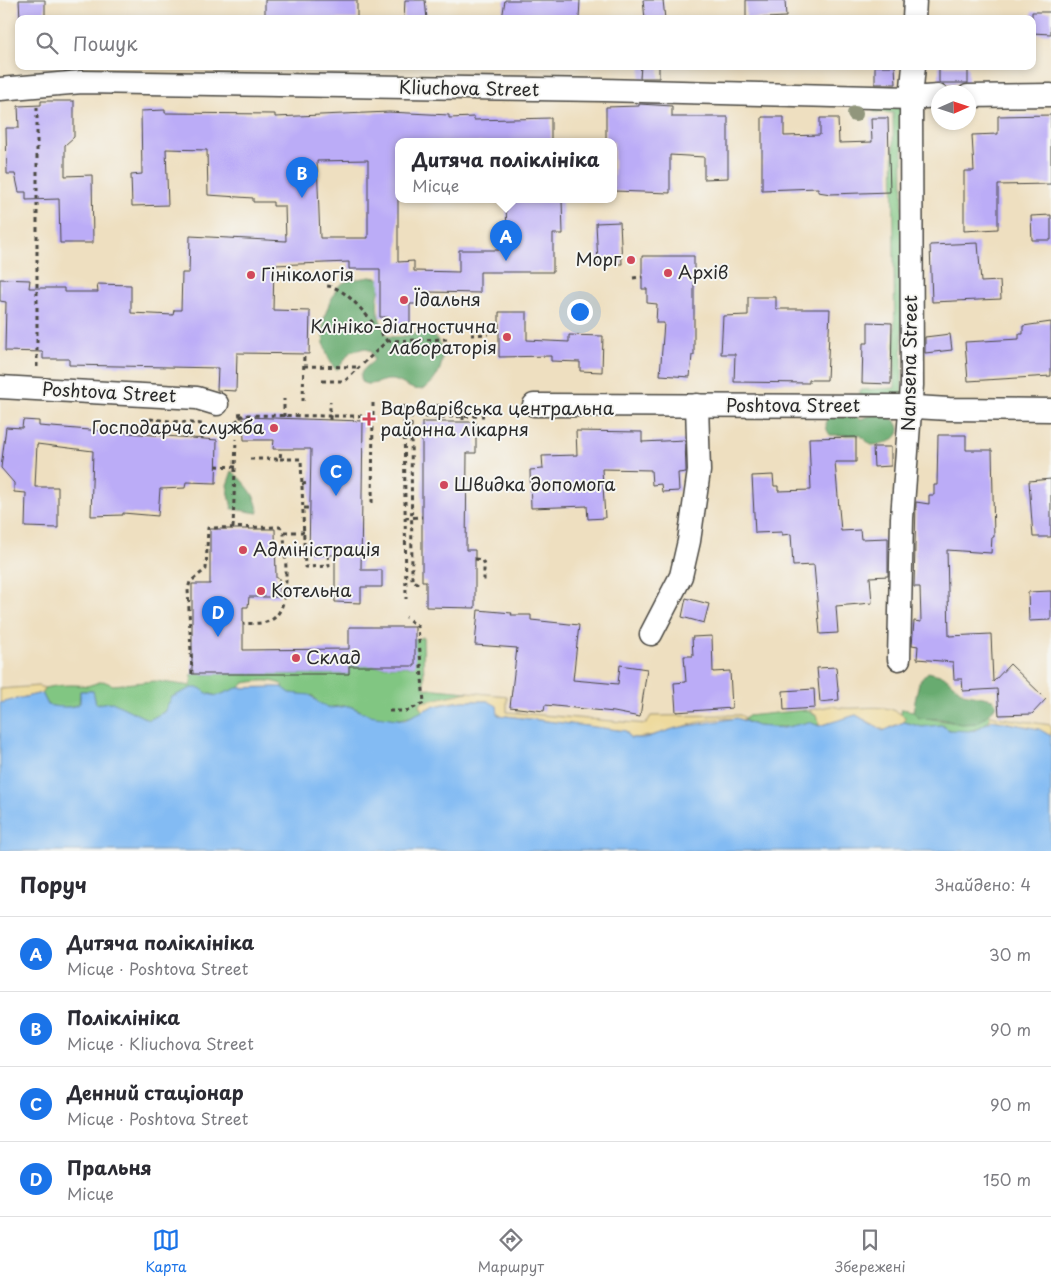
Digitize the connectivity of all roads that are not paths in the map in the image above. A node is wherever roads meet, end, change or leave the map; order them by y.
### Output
1 (914, 0) edge
2 (914, 15) edge
3 (914, 70) edge
4 (0, 89) edge
5 (1051, 94) edge
6 (931, 96) edge
7 (976, 96) edge
8 (910, 98) junction
9 (0, 387) edge
10 (217, 404) dead end
11 (534, 405) dead end
12 (697, 405) junction
13 (911, 406) junction
14 (1051, 410) edge
15 (651, 634) dead end
16 (899, 659) dead end

1 - 2 street
3 - 8 street, Nansena Street
4 - 8 street, Kliuchova Street
5 - 7 street
6 - 8 street, Kliuchova Street
8 - 13 street, Nansena Street
9 - 10 street, Poshtova Street
11 - 12 street, Poshtova Street
12 - 13 street, Poshtova Street
12 - 15 street
13 - 14 street, Poshtova Street
13 - 16 street, Nansena Street

